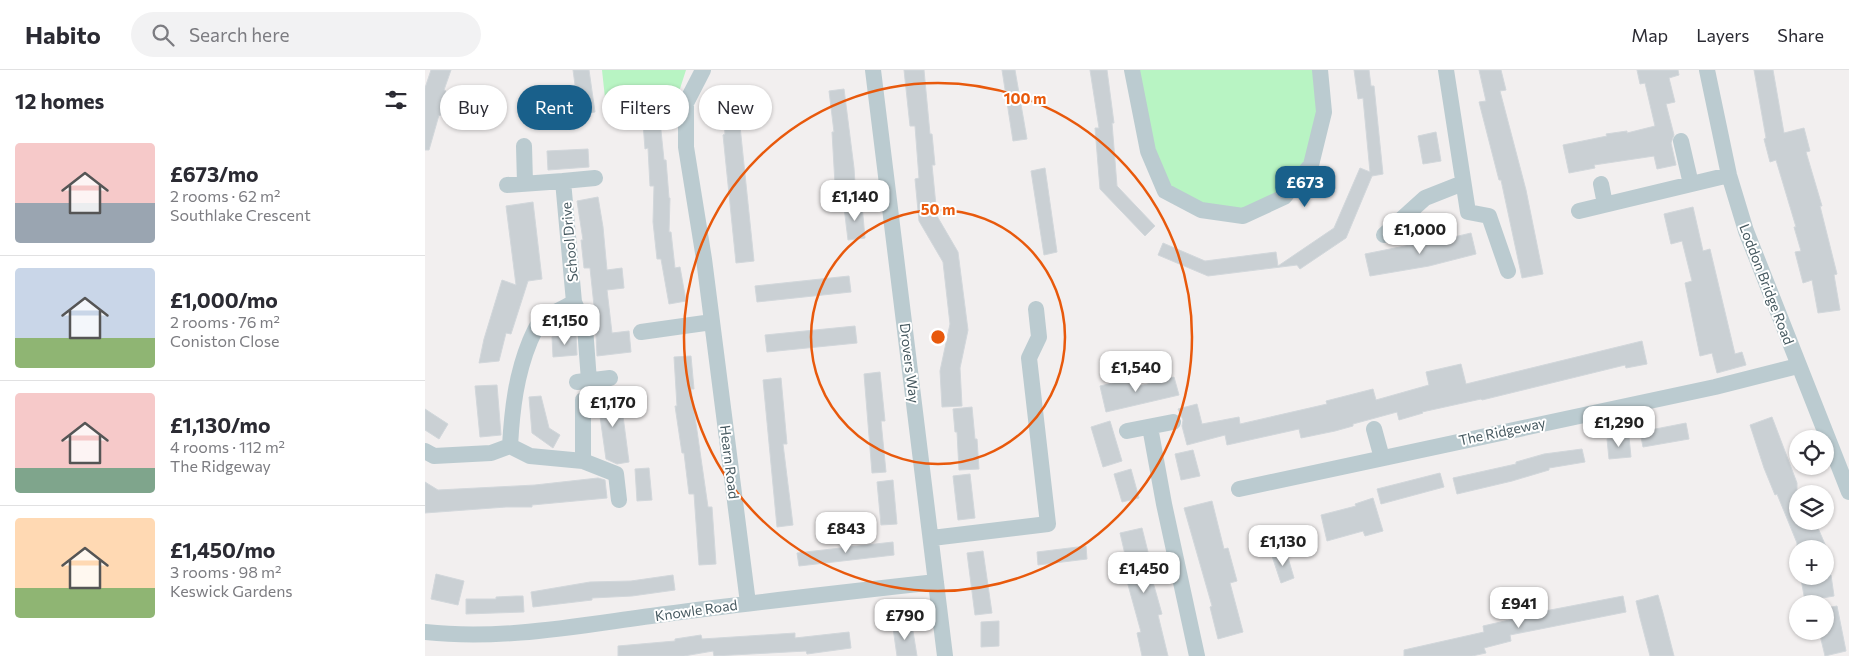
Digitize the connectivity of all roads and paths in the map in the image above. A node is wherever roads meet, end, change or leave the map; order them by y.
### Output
1 (703, 70) edge
2 (873, 70) edge
3 (1132, 70) edge
4 (1320, 70) edge
5 (1445, 70) edge
6 (1707, 70) edge
7 (1681, 142) dead end
8 (523, 146) dead end
9 (1729, 175) junction
10 (595, 178) dead end
11 (563, 181) junction
12 (525, 183) junction
13 (1463, 183) junction
14 (1601, 184) dead end
15 (1691, 184) junction
16 (507, 185) dead end
17 (1605, 204) junction
18 (1579, 211) dead end
19 (1384, 235) dead end
20 (1508, 271) dead end
21 (574, 302) junction
22 (1036, 309) dead end
23 (712, 322) junction
24 (641, 332) dead end
25 (1798, 366) junction
26 (610, 378) dead end
27 (583, 400) dead end
28 (1173, 422) dead end
29 (1150, 427) junction
30 (1374, 429) dead end
31 (1127, 431) dead end
32 (510, 446) junction
33 (425, 451) edge
34 (1382, 458) junction
35 (583, 461) junction
36 (1239, 489) dead end
37 (1849, 492) edge
38 (619, 500) dead end
39 (932, 538) junction
40 (936, 582) junction
41 (748, 603) junction
42 (425, 632) edge
43 (945, 656) edge
44 (1197, 656) edge

1 - 23 street, Hearn Road
2 - 39 street, Drovers Way
3 - 4 street
5 - 13 street
6 - 9 street, Loddon Bridge Road
7 - 15 street
8 - 12 street
9 - 15 street
9 - 25 street, Loddon Bridge Road
10 - 11 street
11 - 12 street
11 - 21 street, School Drive
12 - 16 street
13 - 19 street
13 - 20 street
14 - 17 street
15 - 17 street
17 - 18 street
21 - 26 street, School Drive
21 - 32 street, School Drive
22 - 39 street
23 - 24 street
23 - 41 street, Hearn Road
25 - 34 street, The Ridgeway
25 - 37 street, Loddon Bridge Road
27 - 35 street
28 - 29 street
29 - 31 street
29 - 44 street
30 - 34 street
32 - 33 street
32 - 35 street
34 - 36 street, The Ridgeway
35 - 38 street
39 - 40 street, Drovers Way
40 - 41 street, Knowle Road
40 - 43 street, Drovers Way
41 - 42 street, Knowle Road

